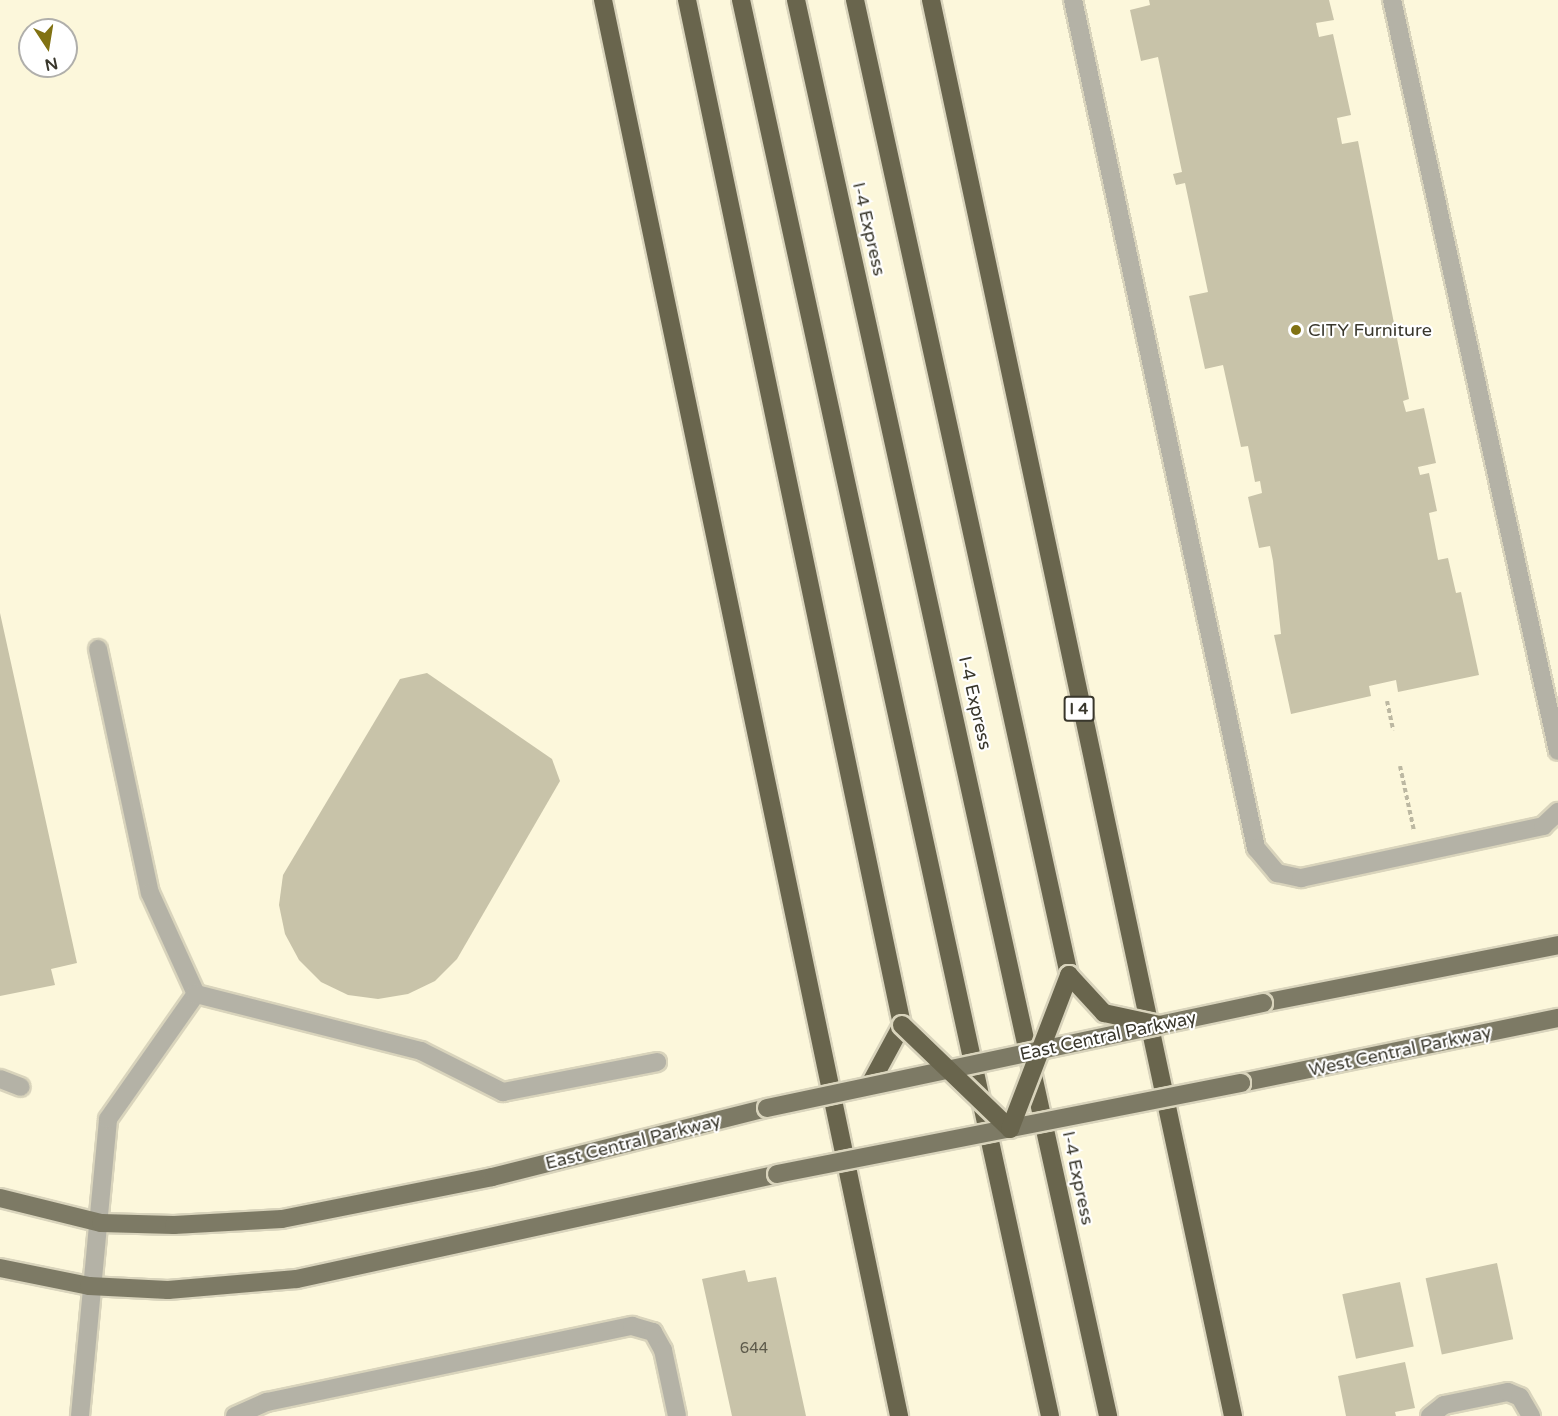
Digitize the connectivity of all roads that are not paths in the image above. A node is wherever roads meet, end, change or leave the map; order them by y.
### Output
1 (603, 0) edge
2 (687, 0) edge
3 (741, 0) edge
4 (796, 0) edge
5 (855, 0) edge
6 (931, 0) edge
7 (1073, 0) edge
8 (1392, 0) edge
9 (98, 650) dead end
10 (1558, 751) edge
11 (1558, 812) edge
12 (1558, 945) edge
13 (1069, 975) junction
14 (195, 994) junction
15 (1558, 1018) edge
16 (902, 1025) junction
17 (1160, 1025) junction
18 (1043, 1050) junction
19 (657, 1062) dead end
20 (947, 1070) junction
21 (0, 1079) edge
22 (869, 1086) junction
23 (21, 1087) dead end
24 (1010, 1129) junction
25 (0, 1198) edge
26 (101, 1223) junction
27 (0, 1268) edge
28 (89, 1286) junction
29 (1531, 1414) edge
30 (80, 1416) edge
31 (235, 1416) edge
32 (677, 1416) edge
33 (899, 1416) edge
34 (1050, 1416) edge
35 (1108, 1416) edge
36 (1233, 1416) edge
37 (1430, 1416) edge

1 - 33 highway
2 - 16 highway
3 - 34 highway
4 - 35 highway, I-4 Express
5 - 13 highway
6 - 36 highway, I 4
7 - 11 street
8 - 10 street
9 - 14 street
12 - 17 main road, East Central Parkway, bridge
13 - 17 highway, bridge
13 - 18 highway, bridge
14 - 19 street
14 - 26 street
15 - 24 main road, West Central Parkway, bridge
16 - 20 highway, bridge
16 - 22 highway
17 - 18 main road, East Central Parkway, bridge
18 - 20 main road, East Central Parkway, bridge
18 - 24 highway, bridge
20 - 22 main road, East Central Parkway, bridge
20 - 24 highway, bridge
21 - 23 street
22 - 26 main road, East Central Parkway, bridge
24 - 28 main road, bridge
25 - 26 main road, East Central Parkway
26 - 28 street
27 - 28 main road
28 - 30 street
29 - 37 street
31 - 32 street

